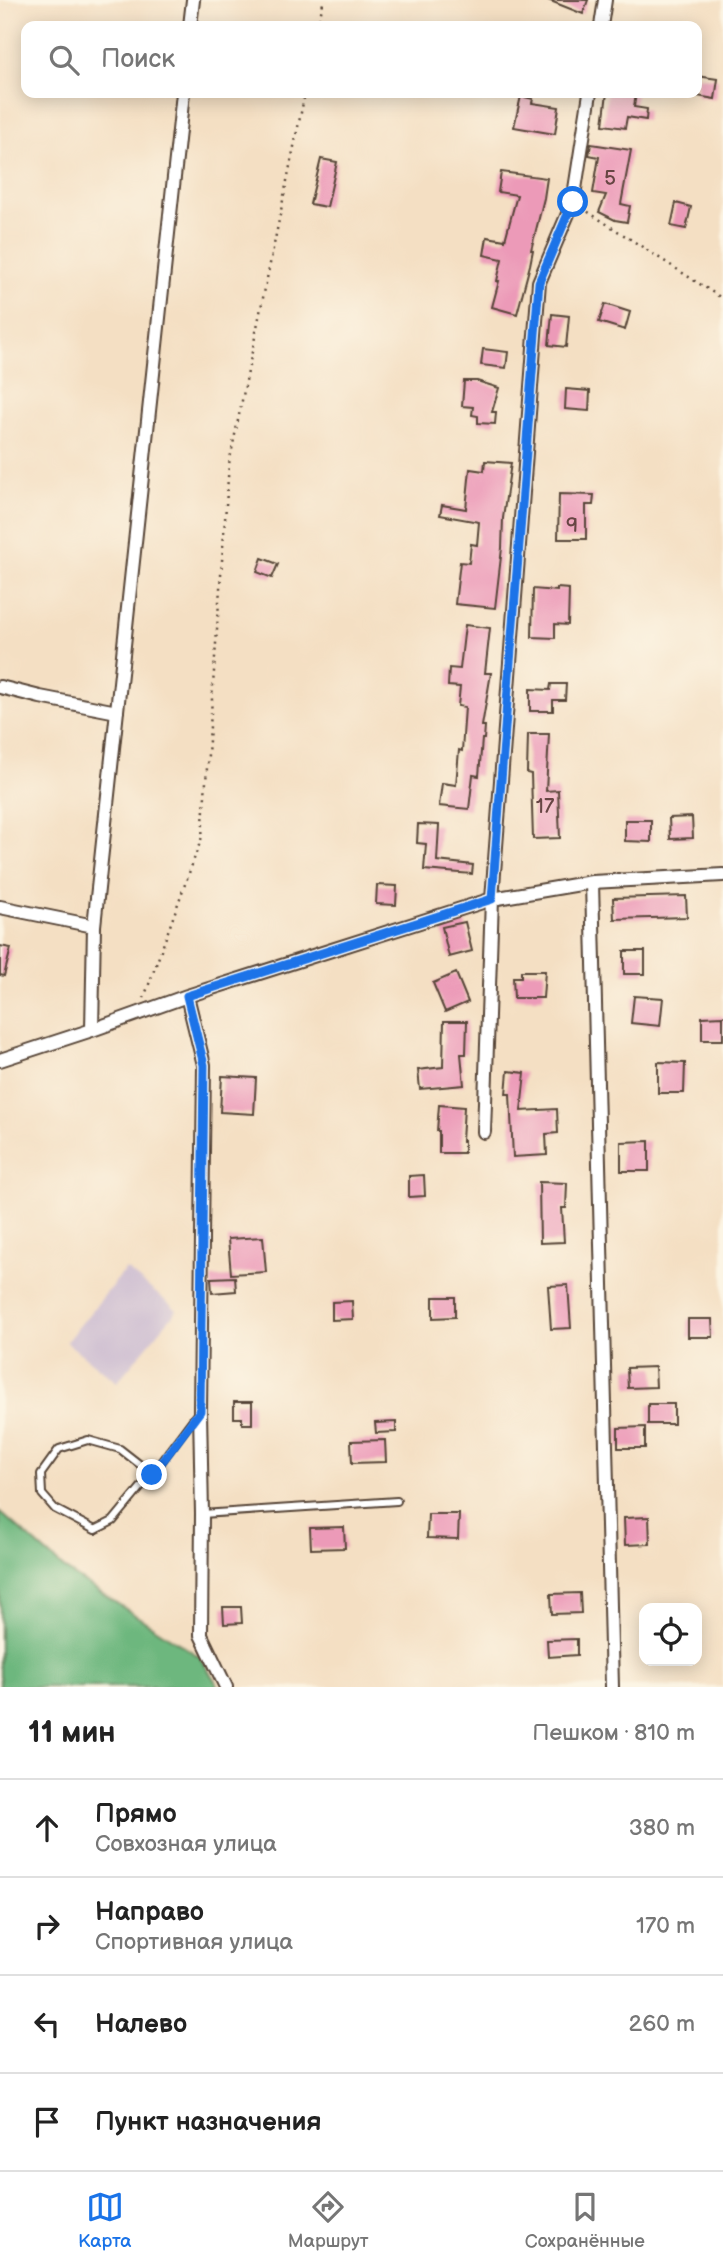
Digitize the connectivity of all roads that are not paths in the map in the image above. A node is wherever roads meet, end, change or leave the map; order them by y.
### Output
1 (193, 0) edge
2 (605, 0) edge
3 (191, 21) edge
4 (602, 21) edge
5 (182, 98) edge
6 (589, 98) edge
7 (0, 687) edge
8 (117, 712) junction
9 (723, 875) edge
10 (592, 881) junction
11 (492, 899) junction
12 (0, 906) edge
13 (94, 926) junction
14 (187, 996) junction
15 (92, 1030) junction
16 (0, 1060) edge
17 (484, 1132) dead end
18 (200, 1411) junction
19 (152, 1475) junction
20 (397, 1501) dead end
21 (202, 1514) junction
22 (226, 1687) edge
23 (612, 1687) edge

1 - 3 street
2 - 4 street
5 - 8 street
6 - 11 street
7 - 8 street
8 - 13 street
9 - 10 street
10 - 11 street
10 - 23 street
11 - 14 street
11 - 17 street
12 - 13 street
13 - 15 street
14 - 15 street
14 - 18 street
15 - 16 street
18 - 19 lane
18 - 21 street
19 - 19 lane
20 - 21 lane
21 - 22 street

